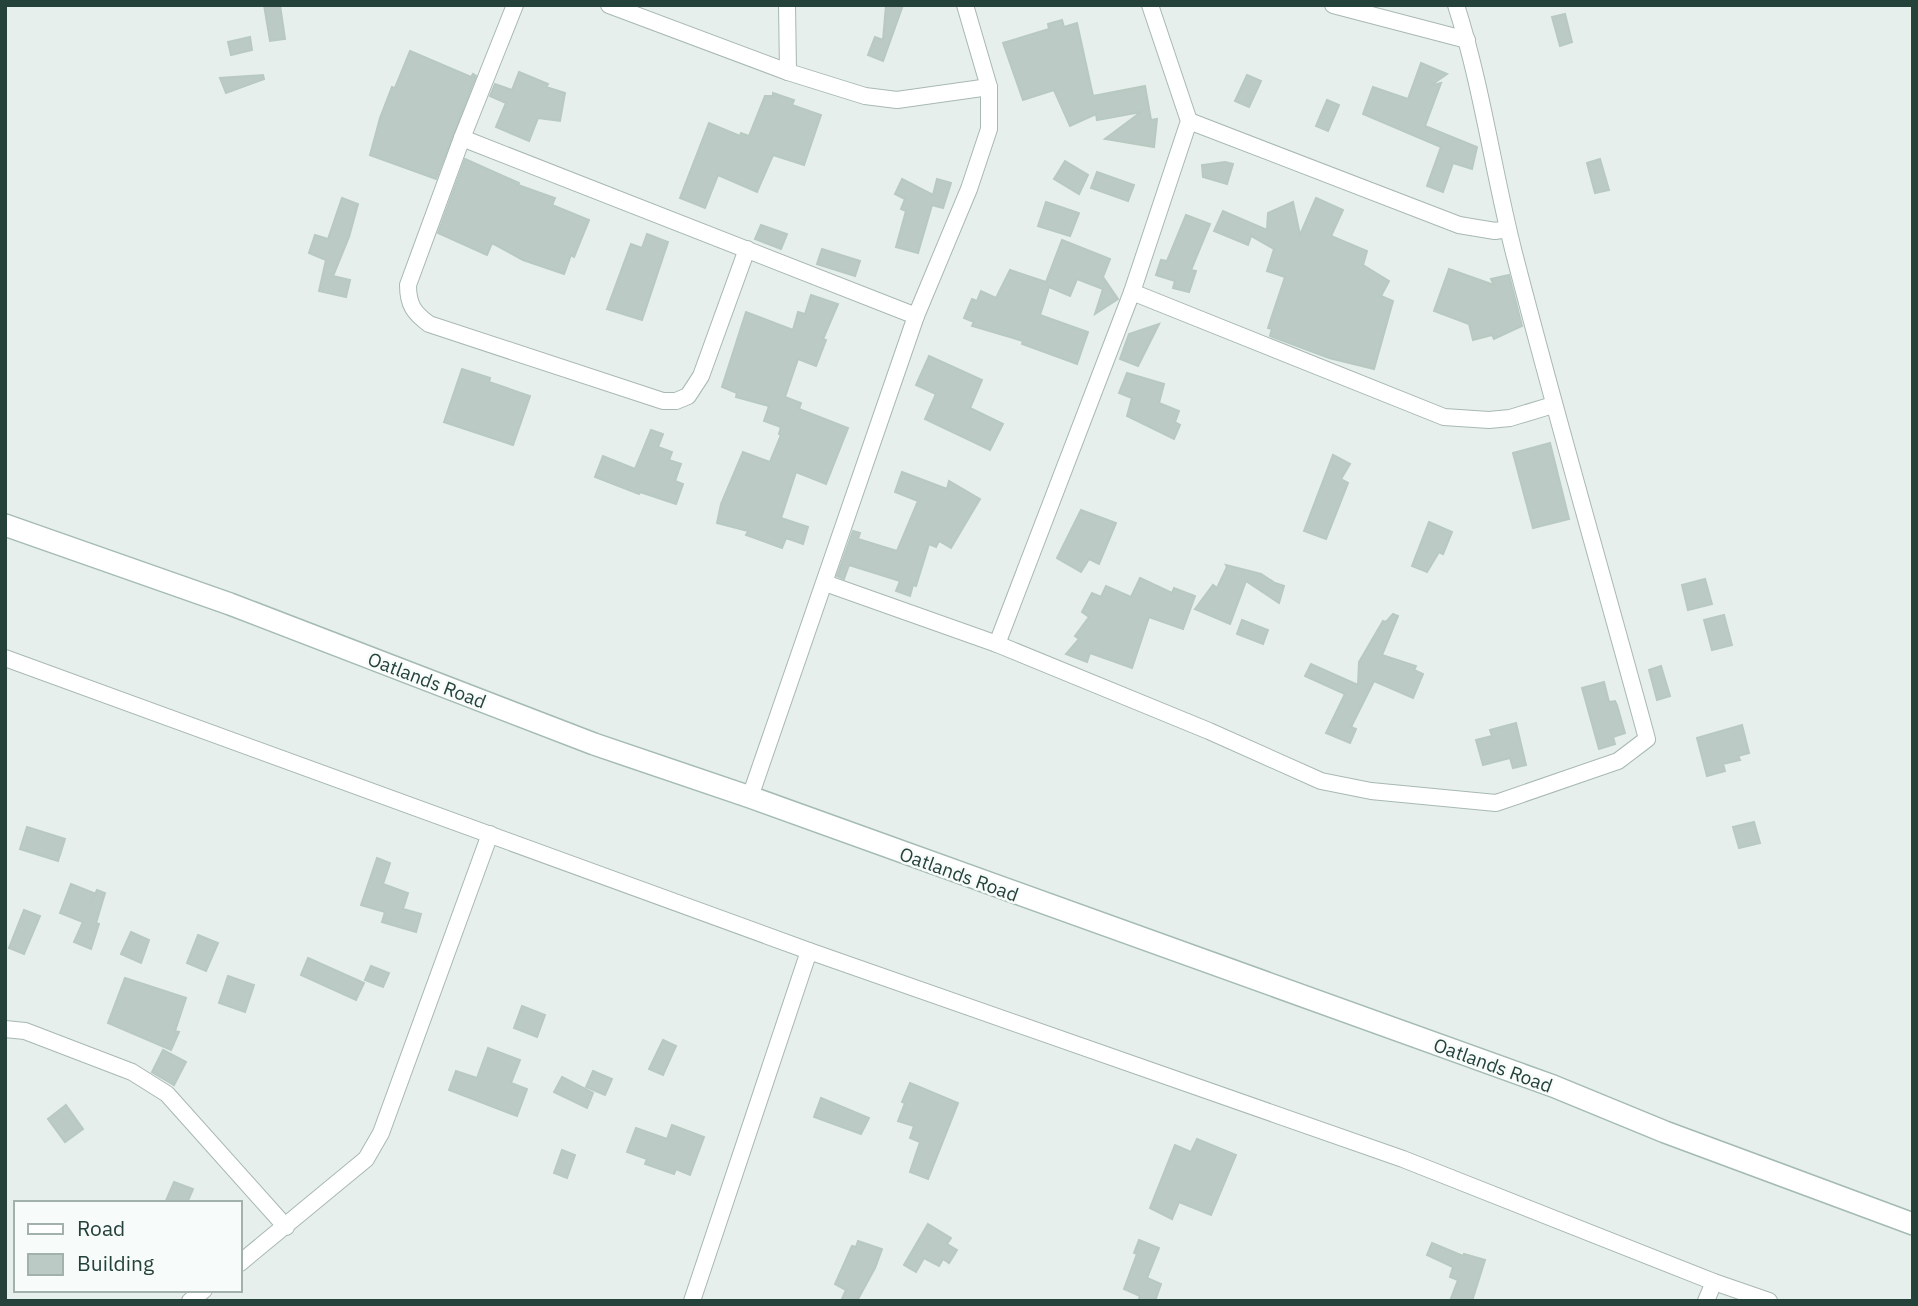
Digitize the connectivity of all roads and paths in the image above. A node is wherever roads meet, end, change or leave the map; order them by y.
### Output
1 (515, 5) edge
2 (609, 5) edge
3 (787, 5) edge
4 (965, 5) edge
5 (1150, 5) edge
6 (1333, 5) edge
7 (1456, 5) edge
8 (1467, 40) junction
9 (788, 72) junction
10 (989, 87) junction
11 (1189, 121) junction
12 (462, 138) junction
13 (1508, 229) junction
14 (747, 249) junction
15 (1132, 292) junction
16 (916, 316) junction
17 (1553, 405) junction
18 (5, 525) edge
19 (825, 583) junction
20 (997, 644) junction
21 (5, 658) edge
22 (750, 797) junction
23 (490, 834) junction
24 (809, 951) junction
25 (5, 1029) edge
26 (1913, 1224) edge
27 (286, 1227) junction
28 (242, 1261) edge
29 (1714, 1282) junction
30 (692, 1301) edge
31 (1706, 1301) edge
32 (1769, 1301) edge

1 - 12 street
2 - 9 street
3 - 9 street
4 - 10 street
5 - 11 street
6 - 8 street
7 - 8 street
8 - 13 street
9 - 10 street
10 - 16 street
11 - 13 street
11 - 15 street
12 - 14 street
12 - 14 street
13 - 17 street
14 - 16 street
15 - 17 street
15 - 20 street
16 - 19 street
17 - 20 street
18 - 22 street, Oatlands Road
19 - 20 street
19 - 22 street
21 - 23 street
22 - 26 street, Oatlands Road
23 - 24 street
23 - 27 street
24 - 29 street
24 - 30 street
25 - 27 street
27 - 28 street
29 - 31 street
29 - 32 street

